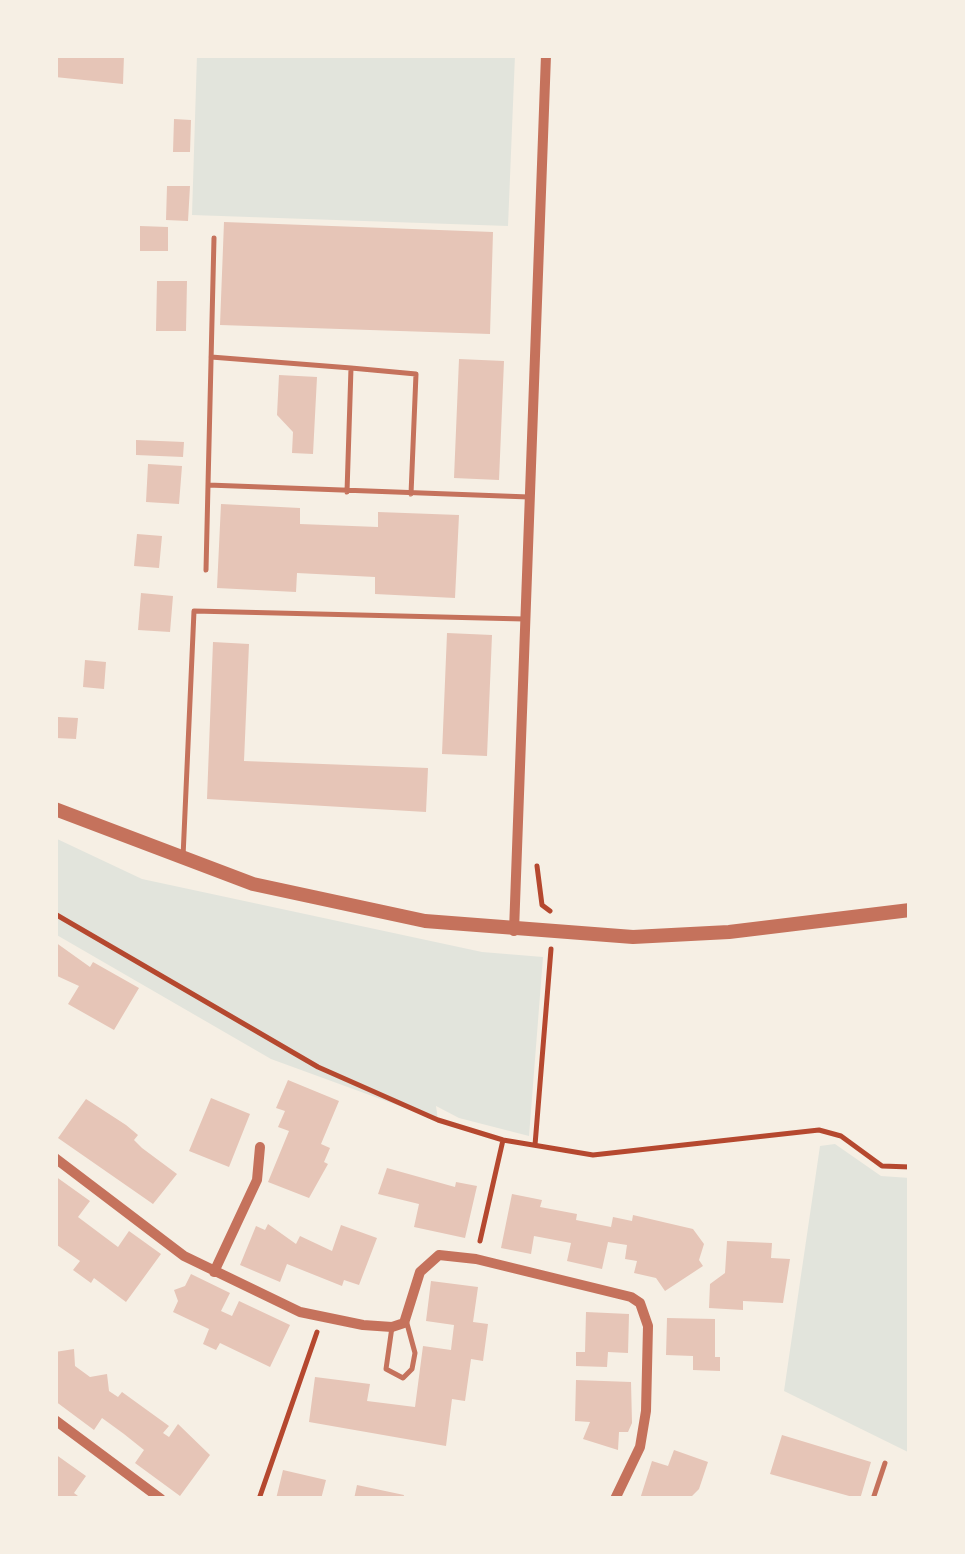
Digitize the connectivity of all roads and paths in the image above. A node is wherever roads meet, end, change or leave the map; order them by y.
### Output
1 (546, 55) edge
2 (214, 238) dead end
3 (211, 357) junction
4 (351, 368) junction
5 (208, 486) junction
6 (347, 492) junction
7 (410, 494) junction
8 (529, 498) junction
9 (206, 570) dead end
10 (524, 619) junction
11 (55, 808) edge
12 (183, 860) junction
13 (910, 910) edge
14 (55, 914) edge
15 (514, 931) junction
16 (554, 934) junction
17 (504, 1140) junction
18 (535, 1145) junction
19 (260, 1147) dead end
20 (55, 1158) edge
21 (910, 1168) edge
22 (476, 1259) junction
23 (214, 1272) junction
24 (323, 1317) junction
25 (406, 1320) junction
26 (392, 1327) junction
27 (55, 1420) edge
28 (885, 1464) dead end
29 (161, 1499) edge
30 (259, 1499) edge
31 (615, 1499) edge
32 (873, 1499) edge

1 - 8 street
2 - 3 lane
3 - 4 lane
3 - 5 lane
4 - 6 lane
4 - 7 lane
5 - 6 lane
5 - 9 lane
6 - 7 lane
7 - 8 lane
8 - 10 street
10 - 12 lane
10 - 15 street
11 - 12 street
12 - 15 street
13 - 16 street
14 - 17 path
15 - 16 street
16 - 18 path
17 - 18 path
17 - 22 path
18 - 21 path
19 - 23 street
20 - 23 street
22 - 25 street
22 - 31 street
23 - 24 street
24 - 26 street
24 - 30 path
25 - 26 street
25 - 26 lane
27 - 29 street
28 - 32 lane

